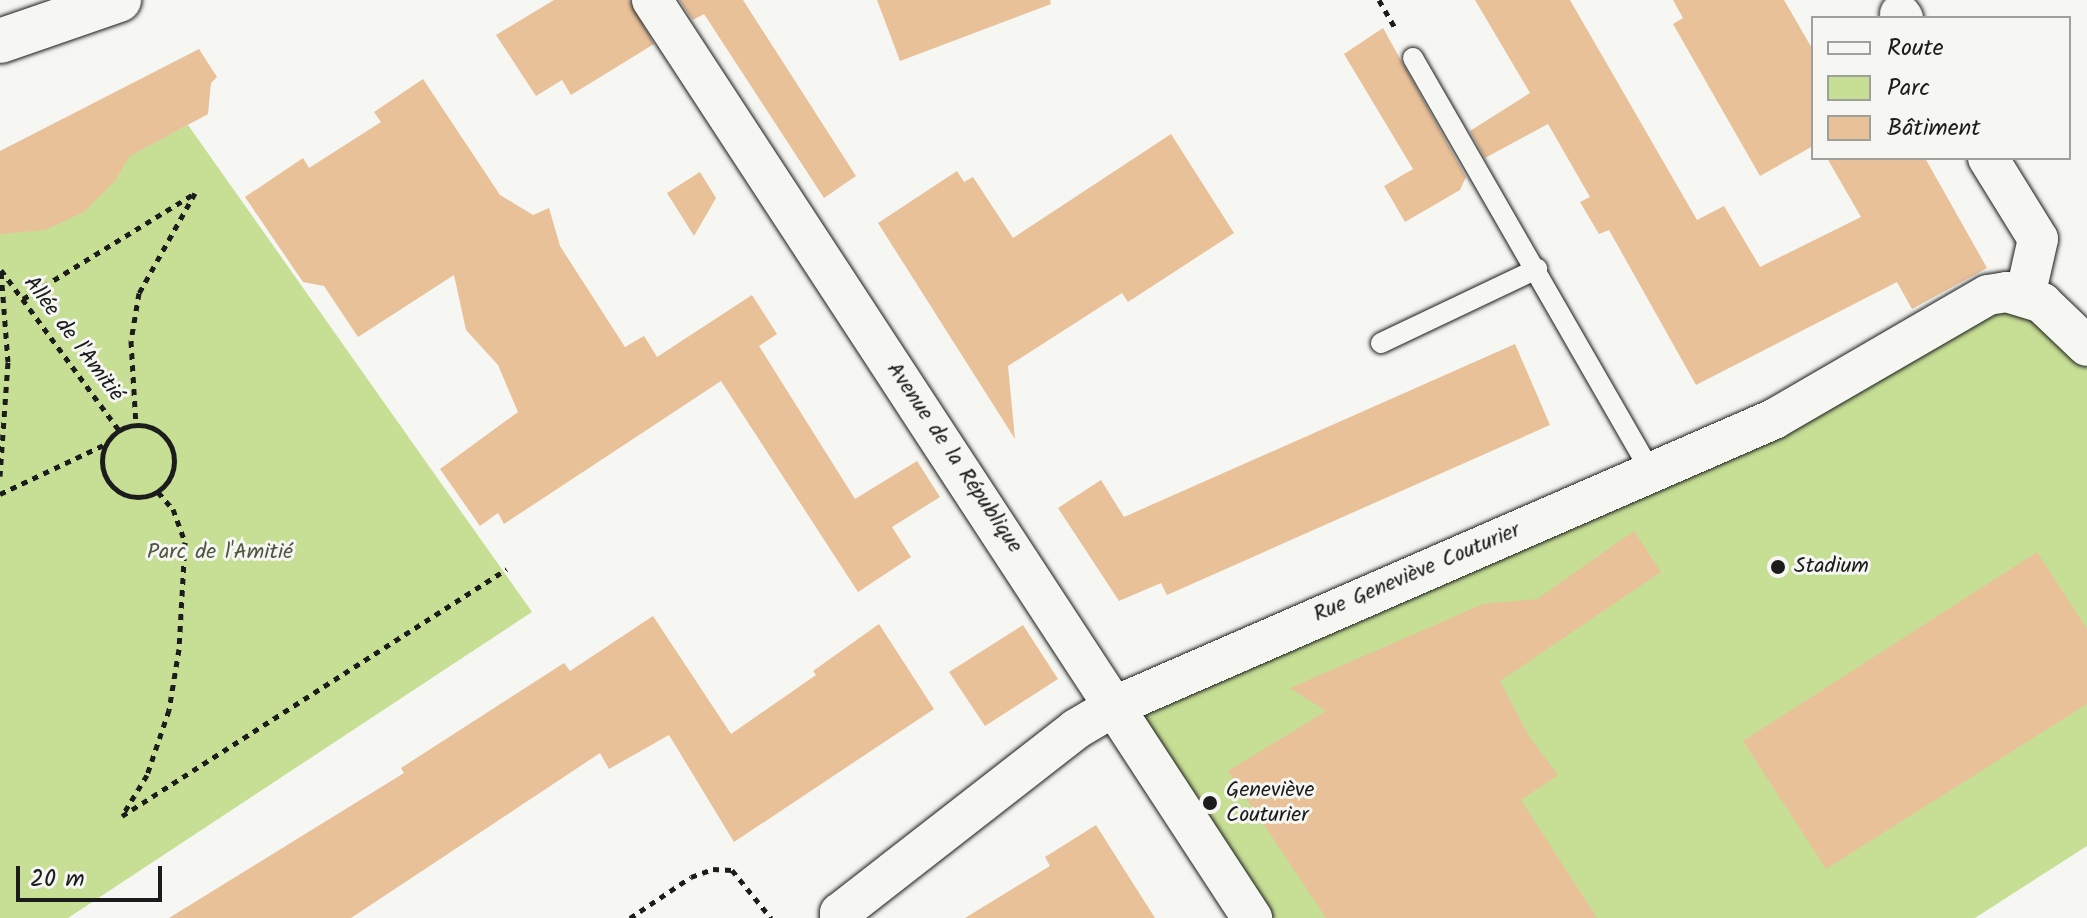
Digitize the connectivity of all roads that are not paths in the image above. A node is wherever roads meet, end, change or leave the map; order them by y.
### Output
1 (119, 0) edge
2 (652, 0) edge
3 (67, 9) edge
4 (0, 41) edge
5 (1413, 58) dead end
6 (1989, 160) edge
7 (1537, 269) junction
8 (2025, 296) junction
9 (1381, 343) dead end
10 (2087, 346) edge
11 (1651, 472) junction
12 (1115, 706) junction
13 (838, 916) edge
14 (1252, 918) edge

1 - 3 main road
2 - 12 street, Avenue de la République
3 - 4 main road
5 - 7 lane
6 - 8 street
7 - 9 lane
7 - 11 lane
8 - 10 street
8 - 11 street, Rue Geneviève Couturier
11 - 12 street, Rue Geneviève Couturier
12 - 13 street, Rue Geneviève Couturier
12 - 14 street, Avenue de la République

